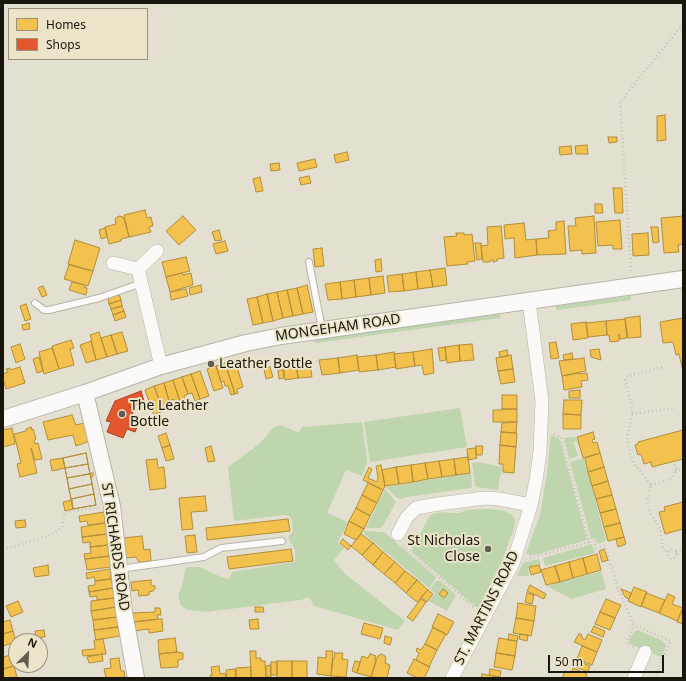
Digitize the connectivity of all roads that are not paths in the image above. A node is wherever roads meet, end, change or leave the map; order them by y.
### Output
1 (157, 251) dead end
2 (309, 262) dead end
3 (113, 263) dead end
4 (138, 269) junction
5 (683, 279) edge
6 (142, 283) junction
7 (529, 300) junction
8 (35, 303) dead end
9 (322, 330) junction
10 (161, 366) junction
11 (85, 393) junction
12 (3, 418) edge
13 (531, 505) junction
14 (400, 539) road end
15 (282, 541) dead end
16 (119, 570) junction
17 (645, 652) dead end
18 (136, 678) edge
19 (452, 678) edge
20 (634, 678) edge

1 - 4 street
2 - 9 lane
3 - 4 street
4 - 6 street
5 - 7 street, MONGEHAM ROAD
6 - 8 lane
6 - 10 street
7 - 9 street, MONGEHAM ROAD
7 - 13 street, ST. MARTINS ROAD
9 - 10 street, MONGEHAM ROAD
10 - 11 street, MONGEHAM ROAD
11 - 12 street, MONGEHAM ROAD
11 - 16 street, ST RICHARDS ROAD
13 - 14 street
13 - 19 street, ST. MARTINS ROAD
15 - 16 lane
16 - 18 street, ST RICHARDS ROAD
17 - 20 street

